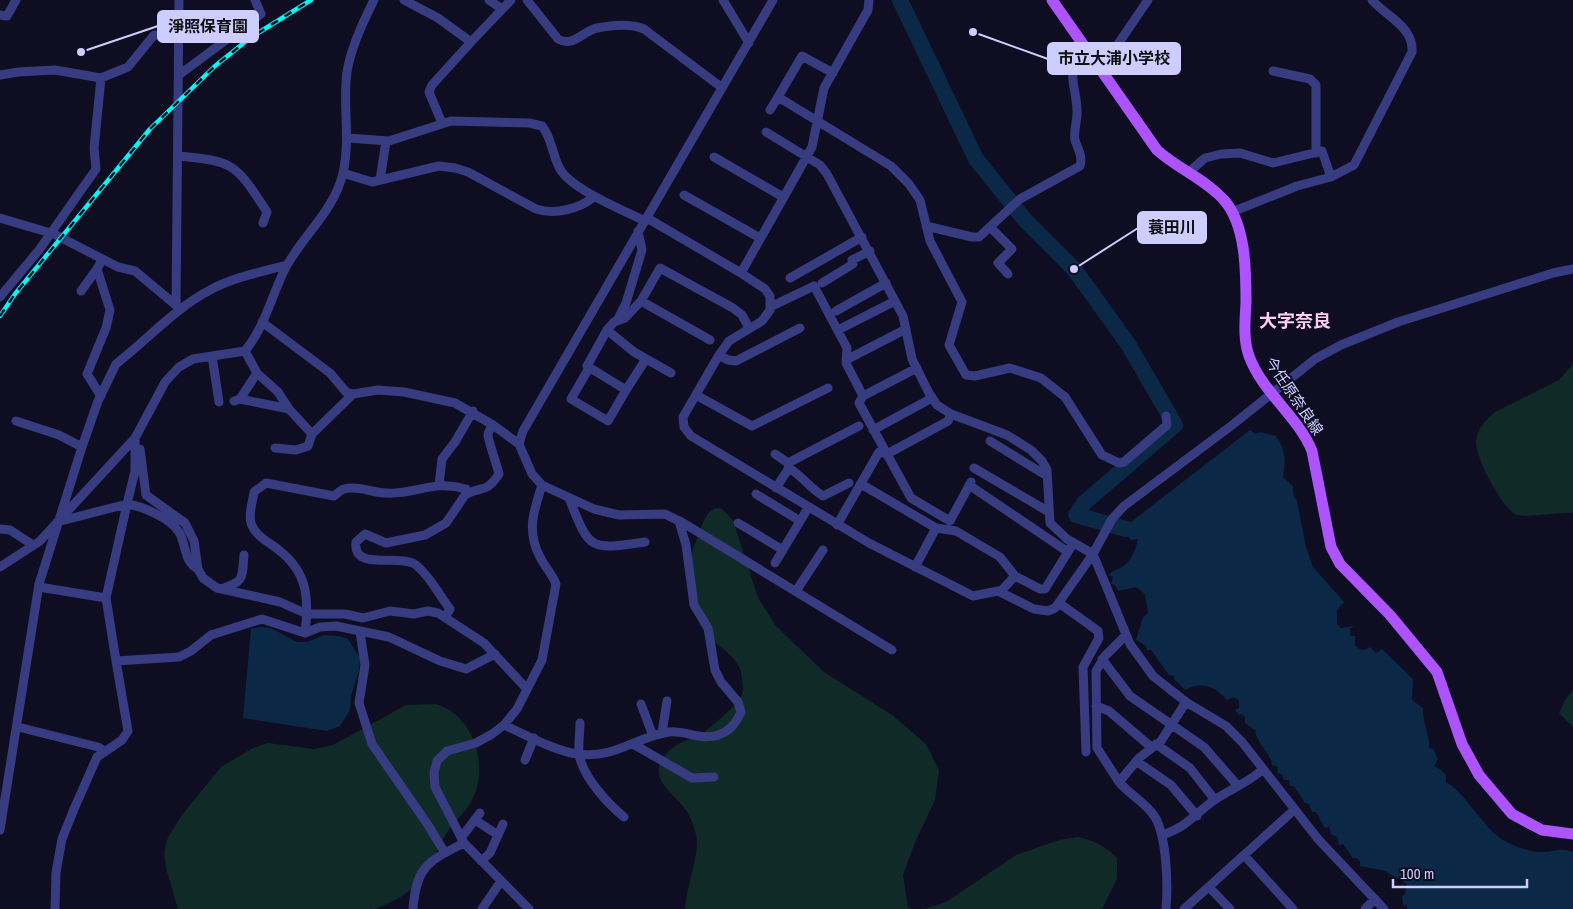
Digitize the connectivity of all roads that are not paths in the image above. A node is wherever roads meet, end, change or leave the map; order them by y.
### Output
1 (16, 0) edge
2 (180, 0) edge
3 (255, 0) edge
4 (374, 0) edge
5 (404, 0) edge
6 (489, 0) edge
7 (511, 0) edge
8 (527, 0) edge
9 (723, 0) edge
10 (773, 0) edge
11 (869, 0) edge
12 (1052, 0) edge
13 (1148, 0) edge
14 (1372, 0) edge
15 (502, 9) junction
16 (0, 15) edge
17 (179, 36) junction
18 (471, 42) junction
19 (749, 43) junction
20 (1087, 49) junction
21 (1100, 69) junction
22 (1273, 71) dead end
23 (833, 73) junction
24 (179, 75) junction
25 (0, 76) edge
26 (101, 78) junction
27 (721, 87) junction
28 (778, 97) junction
29 (770, 110) dead end
30 (818, 120) junction
31 (442, 123) junction
32 (766, 132) dead end
33 (348, 138) junction
34 (386, 141) junction
35 (1316, 153) junction
36 (178, 156) junction
37 (714, 157) dead end
38 (806, 157) junction
39 (343, 172) junction
40 (1189, 172) junction
41 (1331, 177) junction
42 (380, 180) junction
43 (684, 194) dead end
44 (594, 196) junction
45 (783, 197) junction
46 (1232, 212) junction
47 (0, 218) edge
48 (646, 219) junction
49 (262, 223) dead end
50 (926, 226) junction
51 (990, 228) junction
52 (638, 231) junction
53 (52, 234) junction
54 (862, 237) junction
55 (760, 238) junction
56 (870, 251) junction
57 (102, 260) junction
58 (287, 266) junction
59 (97, 269) junction
60 (1573, 269) edge
61 (741, 273) junction
62 (1008, 274) dead end
63 (790, 278) dead end
64 (822, 283) dead end
65 (886, 283) junction
66 (81, 292) dead end
67 (0, 297) edge
68 (895, 301) junction
69 (642, 302) junction
70 (178, 307) junction
71 (770, 307) junction
72 (836, 311) dead end
73 (617, 321) junction
74 (262, 322) junction
75 (749, 328) junction
76 (800, 328) dead end
77 (906, 329) junction
78 (607, 330) junction
79 (838, 330) junction
80 (710, 340) dead end
81 (245, 351) junction
82 (719, 355) junction
83 (212, 356) junction
84 (646, 359) junction
85 (846, 360) junction
86 (589, 368) junction
87 (917, 368) junction
88 (257, 373) junction
89 (671, 373) dead end
90 (828, 388) dead end
91 (626, 390) junction
92 (1272, 393) junction
93 (353, 394) junction
94 (696, 395) junction
95 (101, 396) junction
96 (863, 396) junction
97 (932, 398) junction
98 (219, 402) dead end
99 (288, 409) junction
100 (473, 412) junction
101 (951, 414) junction
102 (1166, 416) dead end
103 (16, 422) dead end
104 (494, 425) junction
105 (859, 426) dead end
106 (873, 430) junction
107 (312, 434) junction
108 (134, 438) junction
109 (990, 442) dead end
110 (519, 444) junction
111 (82, 448) junction
112 (275, 448) dead end
113 (774, 454) dead end
114 (887, 454) junction
115 (788, 466) junction
116 (974, 468) dead end
117 (1047, 476) junction
118 (849, 483) dead end
119 (861, 484) junction
120 (439, 485) junction
121 (542, 485) junction
122 (776, 488) junction
123 (468, 493) junction
124 (756, 494) dead end
125 (569, 498) junction
126 (127, 504) junction
127 (808, 508) junction
128 (1049, 512) junction
129 (679, 521) junction
130 (800, 521) junction
131 (57, 522) junction
132 (738, 523) dead end
133 (837, 525) junction
134 (936, 528) junction
135 (0, 529) edge
136 (645, 542) dead end
137 (1074, 543) junction
138 (33, 545) junction
139 (783, 550) junction
140 (823, 550) dead end
141 (1068, 552) junction
142 (1093, 554) junction
143 (244, 556) dead end
144 (776, 563) dead end
145 (0, 567) edge
146 (916, 567) junction
147 (198, 569) junction
148 (1016, 576) junction
149 (39, 587) junction
150 (220, 589) junction
151 (796, 591) junction
152 (1000, 592) junction
153 (106, 598) junction
154 (1059, 603) junction
155 (307, 614) junction
156 (445, 617) junction
157 (360, 632) junction
158 (305, 633) junction
159 (1126, 635) junction
160 (892, 650) dead end
161 (495, 654) junction
162 (1102, 659) junction
163 (116, 661) junction
164 (526, 688) junction
165 (667, 701) dead end
166 (1186, 702) junction
167 (641, 704) dead end
168 (1096, 706) junction
169 (580, 723) dead end
170 (504, 725) junction
171 (1171, 726) junction
172 (18, 728) junction
173 (657, 734) junction
174 (534, 738) junction
175 (633, 744) junction
176 (1154, 746) junction
177 (104, 751) junction
178 (1086, 752) dead end
179 (579, 754) junction
180 (524, 760) dead end
181 (1136, 761) junction
182 (1262, 770) junction
183 (714, 777) dead end
184 (1119, 782) junction
185 (1238, 786) junction
186 (1215, 800) junction
187 (1294, 810) junction
188 (1197, 816) junction
189 (624, 817) dead end
190 (503, 824) dead end
191 (0, 830) edge
192 (1573, 834) edge
193 (498, 835) junction
194 (1162, 835) junction
195 (463, 841) junction
196 (445, 853) junction
197 (1244, 855) junction
198 (482, 861) junction
199 (501, 881) junction
200 (1209, 887) junction
201 (1374, 899) junction
202 (55, 909) edge
203 (413, 909) edge
204 (482, 909) edge
205 (529, 909) edge
206 (1166, 909) edge
207 (1184, 909) edge
208 (1230, 909) edge
209 (1293, 909) edge
210 (1365, 909) edge
211 (1384, 909) edge

1 - 16 street
2 - 17 street
3 - 24 street
4 - 33 street
5 - 18 street
6 - 15 street
7 - 15 street
8 - 27 street
9 - 19 street
10 - 19 street
11 - 23 street
12 - 20 main road, 今任原奈良線
13 - 21 street
14 - 41 street
15 - 18 street
17 - 24 street
17 - 26 street
18 - 31 street
19 - 27 street
20 - 21 main road, 今任原奈良線
20 - 51 street
21 - 40 main road, 今任原奈良線
22 - 35 street
23 - 28 street
23 - 30 street
24 - 36 street
25 - 26 street
26 - 53 street
27 - 48 street
28 - 29 street
28 - 30 street
30 - 38 street
30 - 50 street
31 - 34 street
31 - 44 street
32 - 38 street
33 - 34 street
33 - 39 street
34 - 42 street
35 - 40 street
35 - 41 street
36 - 49 street
36 - 70 street
37 - 45 street
38 - 45 street
38 - 54 street
39 - 42 street
39 - 58 street
40 - 46 main road, 今任原奈良線
41 - 46 street
42 - 44 street
43 - 55 street
44 - 48 street
45 - 55 street
46 - 92 main road, 今任原奈良線
47 - 53 street
48 - 52 street
48 - 61 street
50 - 51 street
50 - 102 street
51 - 62 street
52 - 73 street
52 - 110 street
53 - 57 street
53 - 67 street
54 - 56 street
54 - 63 street
55 - 61 street
56 - 64 street
56 - 65 street
57 - 59 street
57 - 70 street
58 - 70 street
58 - 74 street
59 - 66 street
59 - 95 street
60 - 92 street
61 - 71 street
65 - 68 street
65 - 72 street
68 - 77 street
68 - 79 street
69 - 73 street
69 - 75 street
69 - 80 street
70 - 95 street
71 - 75 street
71 - 79 street
73 - 78 street
74 - 81 street
74 - 93 street
75 - 82 street
76 - 82 street
77 - 85 street
77 - 87 street
78 - 84 street
78 - 86 street
79 - 85 street
81 - 83 street
81 - 88 street
82 - 94 street
83 - 98 street
83 - 108 street
84 - 89 street
84 - 91 street
85 - 96 street
86 - 91 street
86 - 91 street
87 - 96 street
87 - 97 street
88 - 99 street
88 - 99 street
90 - 94 street
92 - 142 street
92 - 192 main road, 今任原奈良線
93 - 100 street
93 - 107 street
94 - 122 street
95 - 111 street
96 - 106 street
97 - 101 street
97 - 106 street
99 - 107 street
100 - 104 street
100 - 120 street
101 - 114 street
101 - 117 street
103 - 111 street
104 - 110 street
104 - 123 street
105 - 115 street
106 - 114 street
107 - 112 street
108 - 126 street
108 - 131 street
108 - 147 street
109 - 117 street
110 - 121 street
111 - 131 street
113 - 115 street
114 - 119 street
114 - 141 street
115 - 118 street
115 - 122 street
116 - 128 street
117 - 128 street
119 - 133 street
119 - 134 street
120 - 123 street
120 - 155 street
121 - 125 street
121 - 164 street
122 - 127 street
123 - 156 street
124 - 130 street
125 - 129 street
125 - 136 street
126 - 131 street
126 - 147 street
126 - 153 street
127 - 130 street
127 - 133 street
128 - 137 street
129 - 151 street
129 - 173 street
130 - 139 street
131 - 138 street
131 - 149 street
132 - 139 street
133 - 146 street
134 - 146 street
134 - 148 street
135 - 138 street
137 - 141 street
137 - 142 street
138 - 145 street
139 - 144 street
140 - 151 street
141 - 148 street
142 - 154 street
142 - 159 street
143 - 150 street
146 - 152 street
147 - 150 street
148 - 152 street
149 - 153 street
149 - 172 street
150 - 155 street
151 - 160 street
152 - 154 street
153 - 163 street
154 - 178 street
155 - 156 street
155 - 158 street
156 - 161 street
157 - 158 street
157 - 161 street
157 - 196 street
158 - 163 street
159 - 162 street
159 - 166 street
161 - 164 street
162 - 168 street
162 - 171 street
163 - 177 street
164 - 170 street
165 - 173 street
166 - 171 street
166 - 182 street
167 - 173 street
168 - 176 street
168 - 184 street
169 - 179 street
170 - 174 street
170 - 195 street
171 - 176 street
171 - 185 street
172 - 177 street
172 - 191 street
173 - 175 street
174 - 179 street
174 - 180 street
175 - 179 street
175 - 183 street
176 - 181 street
176 - 186 street
177 - 202 street
179 - 189 street
181 - 184 street
181 - 188 street
182 - 185 street
182 - 187 street
184 - 194 street
185 - 186 street
186 - 188 street
187 - 197 street
187 - 201 street
188 - 194 street
190 - 193 street
193 - 195 street
193 - 198 street
194 - 206 street
195 - 196 street
195 - 198 street
196 - 203 street
197 - 200 street
197 - 209 street
198 - 199 street
199 - 204 street
199 - 205 street
200 - 207 street
200 - 208 street
201 - 210 street
201 - 211 street

